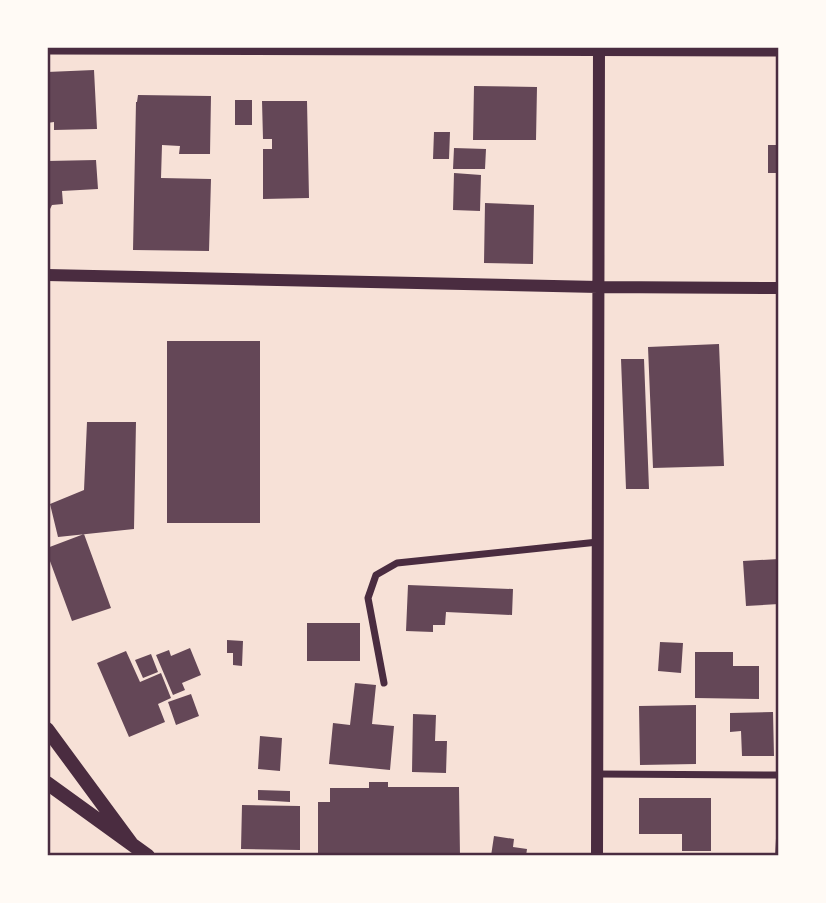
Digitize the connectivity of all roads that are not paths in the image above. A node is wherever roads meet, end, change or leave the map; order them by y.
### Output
1 (599, 50) edge
2 (47, 51) edge
3 (779, 53) edge
4 (47, 275) edge
5 (598, 287) junction
6 (779, 288) edge
7 (598, 542) junction
8 (384, 683) dead end
9 (47, 729) edge
10 (597, 774) junction
11 (779, 775) edge
12 (47, 783) edge
13 (131, 843) junction
14 (148, 856) edge
15 (597, 856) edge

1 - 2 street
1 - 3 street
1 - 5 street
4 - 5 street
5 - 6 street
5 - 7 street
7 - 8 street
7 - 10 street
9 - 13 main road
10 - 11 street
10 - 15 street
12 - 13 main road
13 - 14 main road

